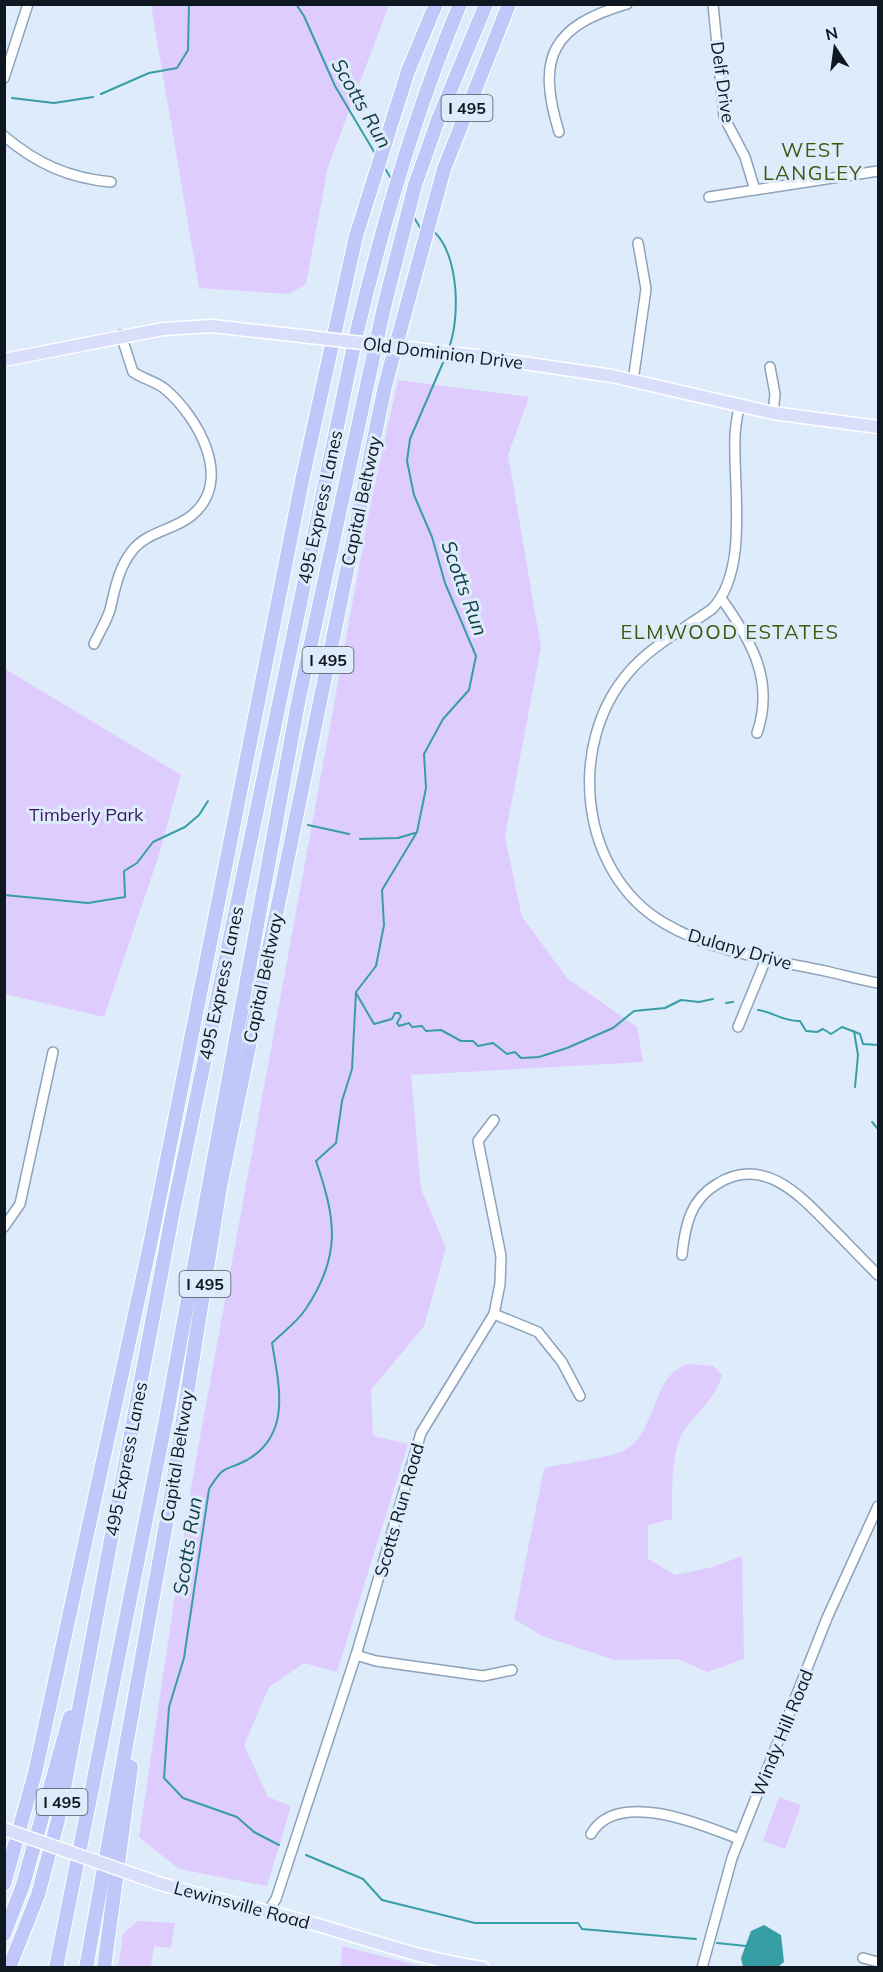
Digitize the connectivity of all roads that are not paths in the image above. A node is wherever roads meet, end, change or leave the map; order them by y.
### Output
1 (28, 4) edge
2 (436, 4) edge
3 (460, 4) edge
4 (486, 4) edge
5 (509, 4) edge
6 (627, 4) edge
7 (713, 4) edge
8 (4, 78) edge
9 (559, 132) dead end
10 (4, 136) edge
11 (879, 171) edge
12 (111, 182) dead end
13 (755, 190) junction
14 (708, 197) dead end
15 (638, 243) dead end
16 (121, 335) junction
17 (4, 360) edge
18 (770, 367) dead end
19 (633, 381) junction
20 (739, 405) junction
21 (773, 413) junction
22 (879, 427) edge
23 (722, 598) junction
24 (94, 644) dead end
25 (757, 733) dead end
26 (766, 959) junction
27 (879, 982) edge
28 (738, 1027) dead end
29 (53, 1053) dead end
30 (494, 1120) dead end
31 (4, 1227) edge
32 (682, 1255) dead end
33 (879, 1275) edge
34 (494, 1314) junction
35 (580, 1396) dead end
36 (879, 1506) edge
37 (94, 1631) junction
38 (147, 1636) junction
39 (356, 1655) junction
40 (512, 1670) dead end
41 (4, 1829) edge
42 (591, 1834) dead end
43 (739, 1839) junction
44 (4, 1884) edge
45 (268, 1911) junction
46 (4, 1934) edge
47 (863, 1958) dead end
48 (879, 1962) edge
49 (58, 1963) edge
50 (9, 1968) edge
51 (86, 1968) edge
52 (104, 1968) edge
53 (483, 1968) edge
54 (702, 1968) edge

1 - 8 street
2 - 44 highway, I 495
3 - 37 highway, 495 Express Lanes / I 495
4 - 49 highway, 495 Express Lanes / I 495
5 - 38 highway, Capital Beltway / I 495
6 - 9 street
7 - 13 street, Delf Drive
10 - 12 street
11 - 13 street
13 - 14 street
15 - 19 street
16 - 17 main road, Old Dominion Drive
16 - 19 main road, Old Dominion Drive, bridge
16 - 24 street
18 - 21 street
19 - 20 main road, Old Dominion Drive
20 - 21 main road, Old Dominion Drive
20 - 23 street
21 - 22 main road, Old Dominion Drive
23 - 25 street
23 - 26 street, Dulany Drive
26 - 27 street, Dulany Drive
26 - 28 street
29 - 31 street
30 - 34 street, Scotts Run Road
32 - 33 street
34 - 35 street
34 - 39 street, Scotts Run Road
36 - 43 street, Windy Hill Road
37 - 46 highway
37 - 50 highway, 495 Express Lanes / I 495
38 - 51 highway, Capital Beltway / I 495
38 - 52 highway
39 - 40 street
39 - 45 street, Scotts Run Road
41 - 45 main road, Lewinsville Road, bridge
42 - 43 street
43 - 54 street, Windy Hill Road
45 - 53 main road, Lewinsville Road
47 - 48 street

